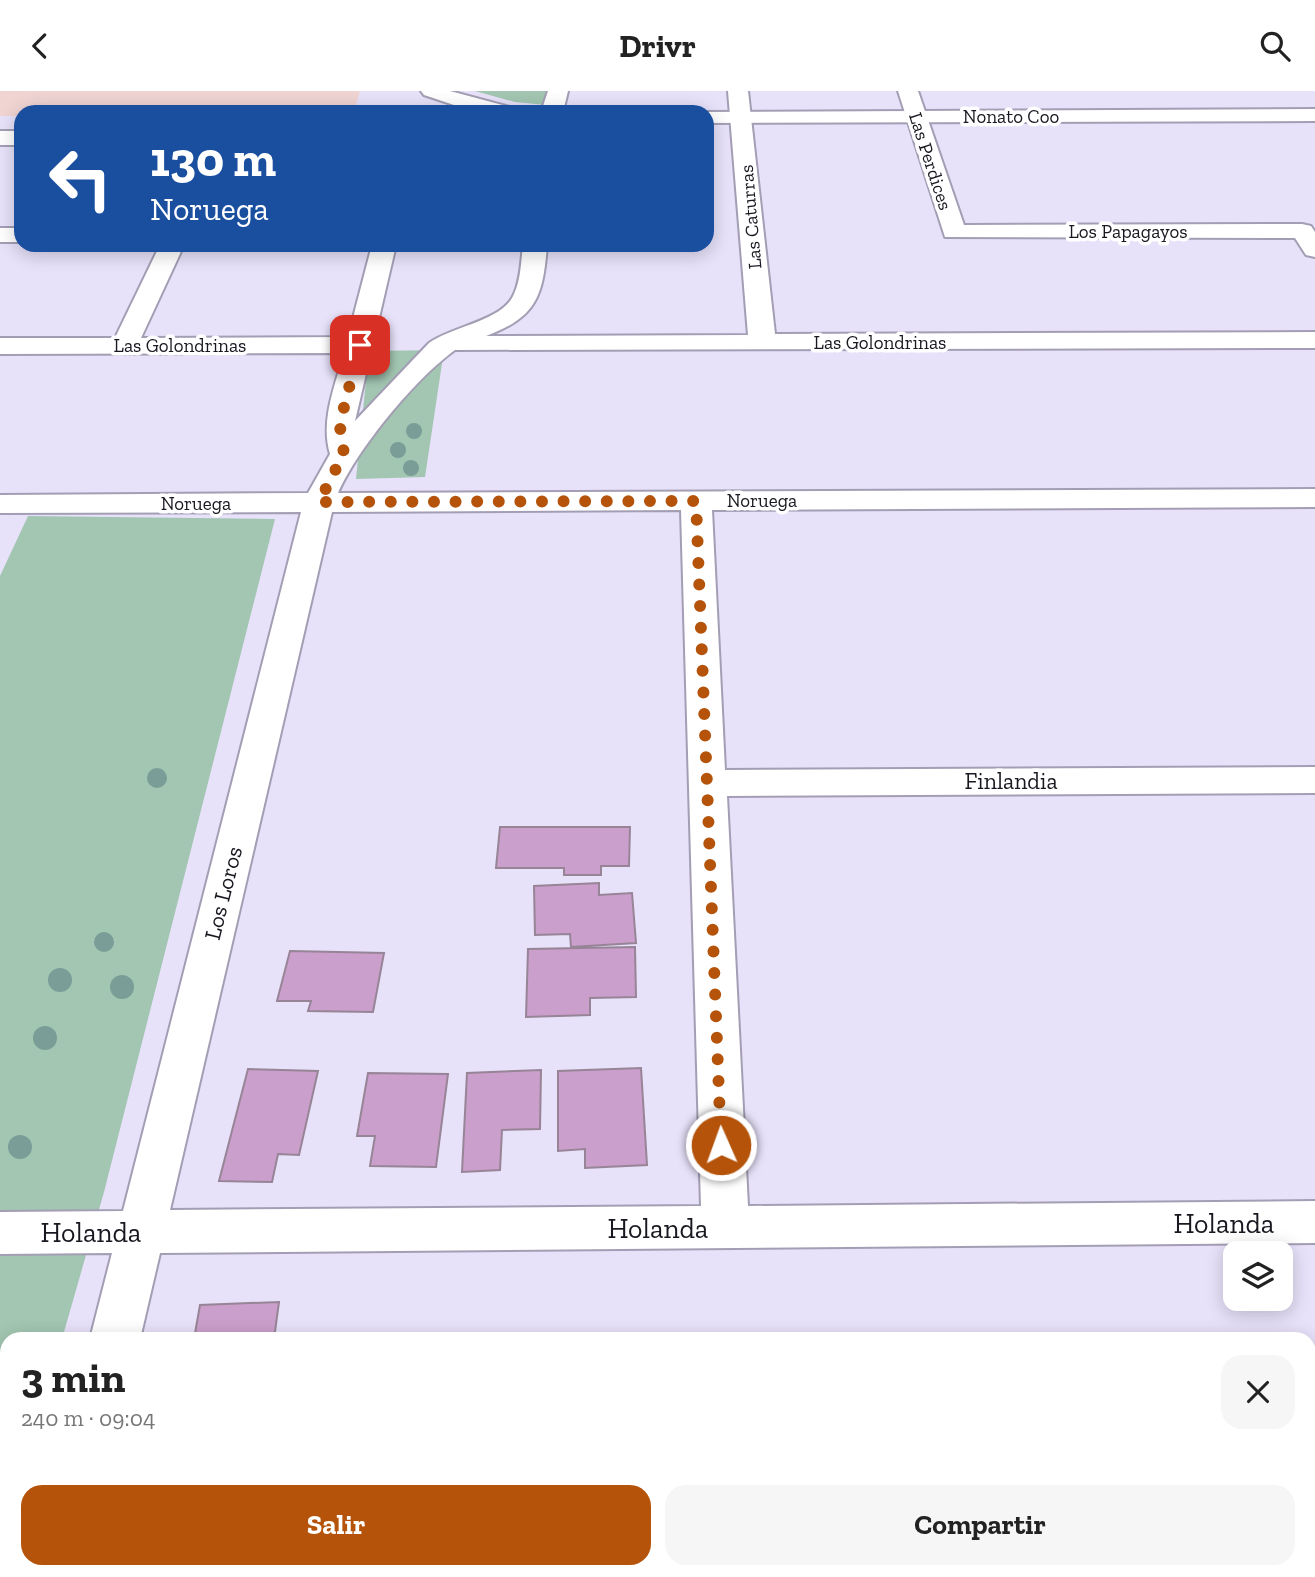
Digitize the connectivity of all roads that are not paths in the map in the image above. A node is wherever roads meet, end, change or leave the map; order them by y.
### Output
1 (430, 91) edge
2 (738, 91) edge
3 (908, 91) edge
4 (473, 105) edge
5 (1315, 115) edge
6 (918, 116) junction
7 (714, 117) edge
8 (740, 117) junction
9 (954, 232) joint
10 (1308, 240) edge
11 (169, 252) edge
12 (382, 252) edge
13 (534, 252) edge
14 (1315, 340) edge
15 (762, 342) junction
16 (446, 344) junction
17 (360, 345) junction
18 (0, 346) edge
19 (124, 346) junction
20 (344, 453) junction
21 (1315, 498) edge
22 (696, 501) junction
23 (319, 502) junction
24 (1, 506) edge
25 (1315, 780) edge
26 (707, 783) junction
27 (1315, 1222) edge
28 (724, 1227) junction
29 (141, 1232) junction
30 (0, 1233) edge
31 (117, 1332) edge

1 - 4 street
2 - 8 street, Las Caturras
3 - 6 street, Las Perdices
5 - 6 street, Nonato Coo
6 - 8 street, Nonato Coo
6 - 9 street, Las Perdices
7 - 8 street, Nonato Coo
8 - 15 street, Las Caturras
9 - 10 street, Los Papagayos
11 - 19 street
12 - 17 street
13 - 16 street, Los Loros
14 - 15 street, Las Golondrinas
15 - 16 street, Las Golondrinas
16 - 20 street, Los Loros
17 - 19 street, Las Golondrinas
17 - 20 street
18 - 19 street, Las Golondrinas
20 - 23 street, Los Loros
21 - 22 street, Noruega
22 - 23 street, Noruega
22 - 26 street
23 - 24 street, Noruega
23 - 29 street, Los Loros
25 - 26 street, Finlandia
26 - 28 street
27 - 28 street, Holanda
28 - 29 street, Holanda
29 - 30 street, Holanda
29 - 31 street, Los Loros

